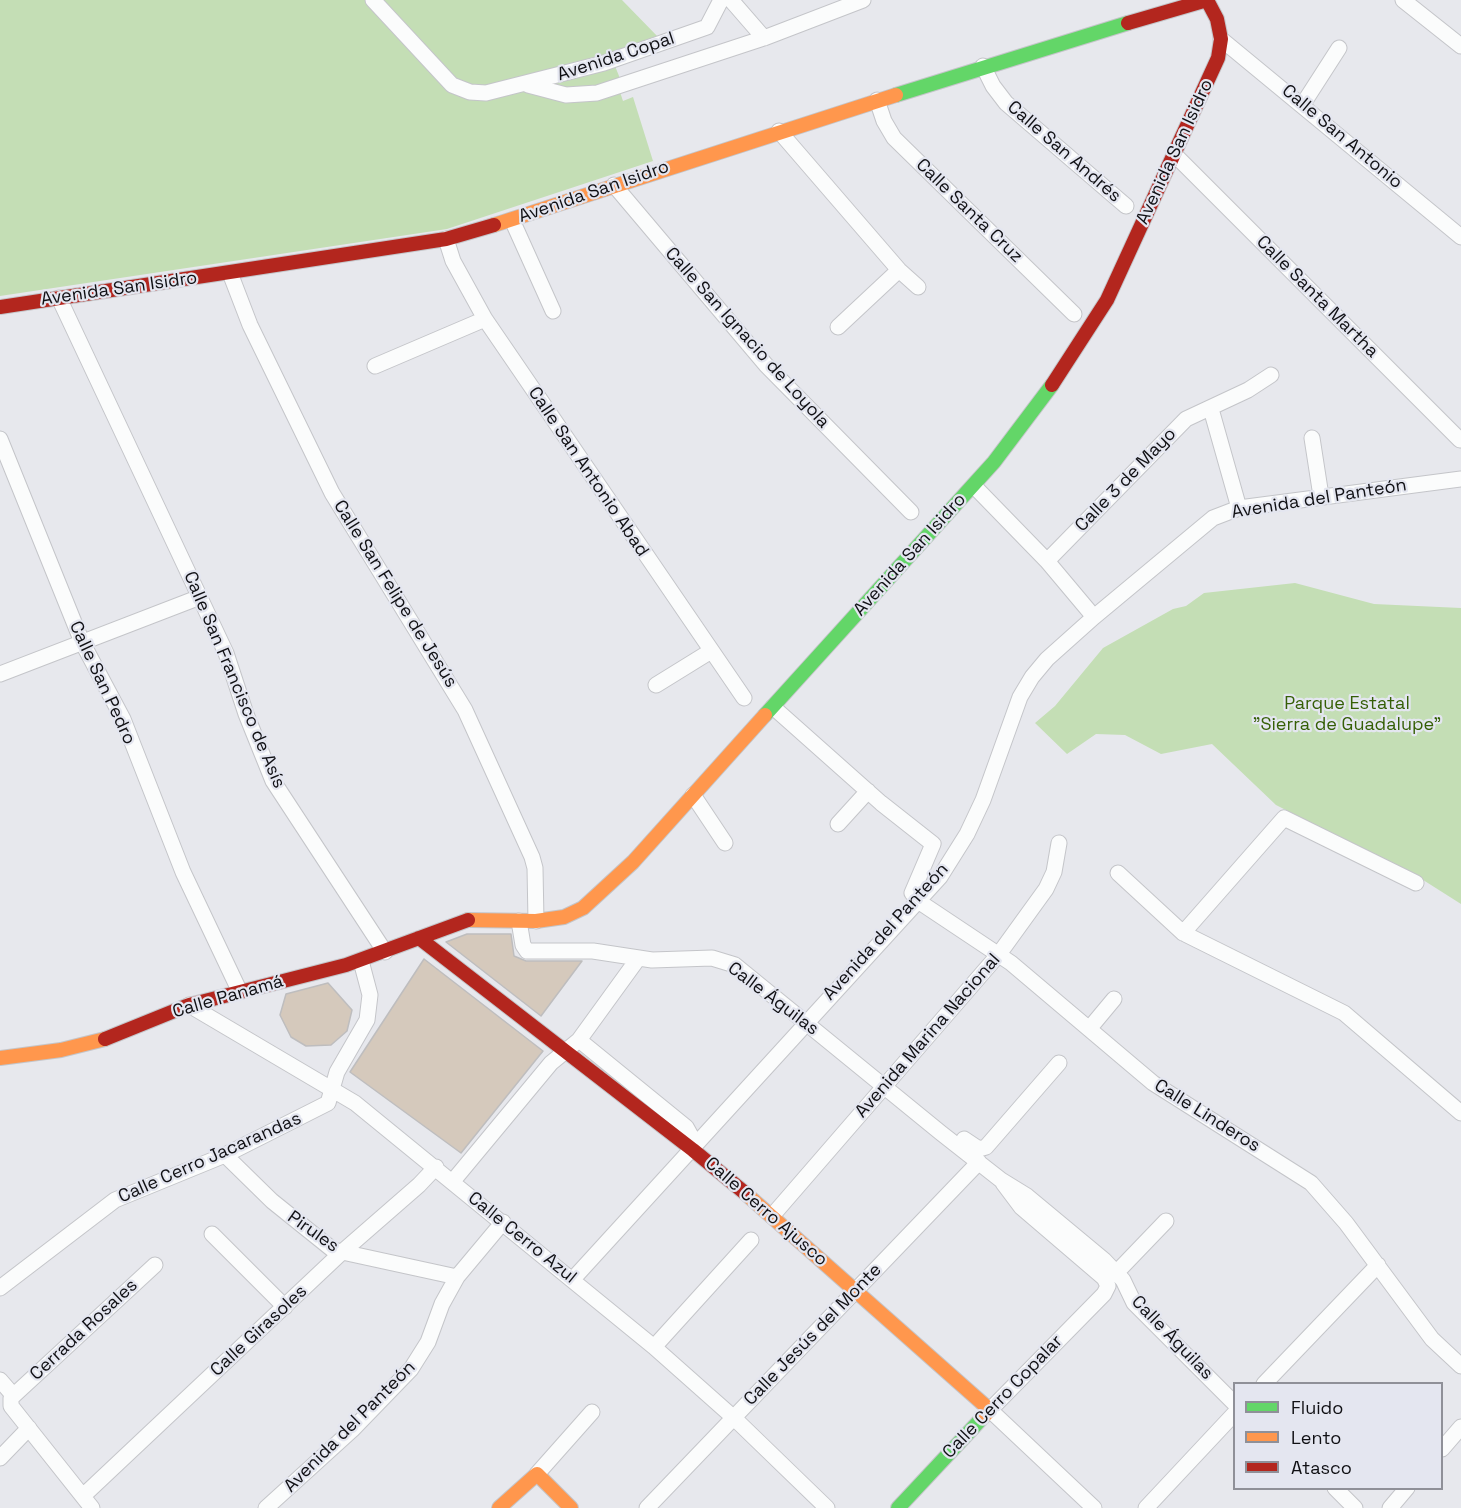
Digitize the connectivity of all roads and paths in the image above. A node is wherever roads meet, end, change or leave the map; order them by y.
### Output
1 (373, 0) edge
2 (720, 0) edge
3 (731, 0) edge
4 (863, 0) edge
5 (1207, 0) edge
6 (1403, 0) edge
7 (707, 27) junction
8 (764, 38) junction
9 (1221, 39) junction
10 (1461, 46) edge
11 (1339, 48) dead end
12 (718, 53) junction
13 (624, 56) junction
14 (983, 66) junction
15 (633, 81) junction
16 (525, 85) junction
17 (877, 100) junction
18 (1302, 104) junction
19 (779, 131) junction
20 (1174, 154) junction
21 (614, 185) junction
22 (1126, 206) dead end
23 (512, 220) junction
24 (1461, 237) edge
25 (446, 239) junction
26 (899, 270) junction
27 (230, 273) junction
28 (918, 287) dead end
29 (59, 298) junction
30 (0, 307) edge
31 (553, 311) dead end
32 (1074, 314) dead end
33 (485, 319) junction
34 (838, 327) dead end
35 (375, 366) dead end
36 (1271, 375) dead end
37 (1211, 409) junction
38 (1312, 438) dead end
39 (0, 439) edge
40 (1460, 440) edge
41 (1461, 479) edge
42 (974, 486) junction
43 (1321, 496) junction
44 (1239, 508) junction
45 (910, 512) dead end
46 (1047, 561) junction
47 (200, 597) junction
48 (1094, 617) junction
49 (82, 642) junction
50 (711, 651) junction
51 (0, 674) edge
52 (656, 685) dead end
53 (744, 698) dead end
54 (773, 707) junction
55 (868, 791) junction
56 (693, 795) junction
57 (838, 824) dead end
58 (726, 843) dead end
59 (1059, 843) dead end
60 (1119, 873) dead end
61 (1416, 883) dead end
62 (918, 901) junction
63 (519, 921) junction
64 (536, 921) junction
65 (1183, 933) junction
66 (419, 938) junction
67 (385, 952) junction
68 (999, 954) junction
69 (637, 960) junction
70 (361, 961) junction
71 (239, 990) junction
72 (1114, 999) dead end
73 (189, 1005) junction
74 (806, 1022) junction
75 (1089, 1029) junction
76 (579, 1040) junction
77 (564, 1051) junction
78 (0, 1058) edge
79 (1059, 1063) dead end
80 (885, 1087) junction
81 (333, 1088) junction
82 (1461, 1113) edge
83 (921, 1118) junction
84 (693, 1150) junction
85 (225, 1155) junction
86 (979, 1162) junction
87 (436, 1167) junction
88 (1001, 1180) junction
89 (453, 1181) junction
90 (772, 1216) junction
91 (1166, 1221) dead end
92 (503, 1222) junction
93 (212, 1234) dead end
94 (751, 1240) dead end
95 (341, 1253) junction
96 (155, 1265) dead end
97 (1378, 1265) junction
98 (1117, 1272) junction
99 (457, 1277) junction
100 (573, 1280) junction
101 (1108, 1286) joint
102 (0, 1288) edge
103 (856, 1291) junction
104 (285, 1307) junction
105 (654, 1347) junction
106 (1461, 1366) edge
107 (0, 1380) edge
108 (1265, 1382) edge
109 (13, 1395) junction
110 (1233, 1401) edge
111 (990, 1410) junction
112 (592, 1412) dead end
113 (1233, 1415) edge
114 (734, 1418) junction
115 (1461, 1427) edge
116 (29, 1428) junction
117 (1443, 1448) edge
118 (0, 1458) edge
119 (537, 1474) junction
120 (1337, 1490) edge
121 (1405, 1490) edge
122 (87, 1502) edge
123 (266, 1508) edge
124 (499, 1508) edge
125 (571, 1508) edge
126 (647, 1508) edge
127 (827, 1508) edge
128 (898, 1508) edge
129 (1094, 1508) edge
130 (1146, 1508) edge
131 (1355, 1508) edge
132 (1390, 1508) edge

1 - 16 street, Avenida Copal
2 - 7 street
3 - 8 street
4 - 8 street, Avenida Copal
5 - 9 street, Avenida San Isidro
5 - 14 street, Avenida San Isidro
6 - 10 street
7 - 12 street
7 - 13 street, Avenida Copal
8 - 12 street, Avenida Copal
9 - 18 street, Calle San Antonio
9 - 20 street, Avenida San Isidro
11 - 18 street
12 - 15 street, Avenida Copal
13 - 15 street
13 - 16 street, Avenida Copal
14 - 17 street, Avenida San Isidro
14 - 22 street, Calle San Andrés
15 - 16 street, Avenida Copal
17 - 19 street, Avenida San Isidro
17 - 32 street, Calle Santa Cruz
18 - 24 street, Calle San Antonio
19 - 21 street, Avenida San Isidro
19 - 26 street
20 - 40 street, Calle Santa Martha
20 - 42 street, Avenida San Isidro
21 - 23 street, Avenida San Isidro
21 - 45 street, Calle San Ignacio de Loyola
23 - 25 street, Avenida San Isidro
23 - 31 street
25 - 27 street, Avenida San Isidro
25 - 33 street, Calle San Antonio Abad
26 - 28 street
26 - 34 street
27 - 29 street, Avenida San Isidro
27 - 64 street, Calle San Felipe de Jesús
29 - 30 street, Avenida San Isidro
29 - 47 street, Calle San Francisco de Asís
33 - 35 street
33 - 50 street, Calle San Antonio Abad
36 - 37 street, Calle 3 de Mayo
37 - 44 street
37 - 46 street, Calle 3 de Mayo
38 - 43 street
39 - 49 street, Calle San Pedro
41 - 43 street, Avenida del Panteón
42 - 46 street
42 - 54 street, Avenida San Isidro
43 - 44 street, Avenida del Panteón
44 - 48 street, Avenida del Panteón
46 - 48 street
47 - 49 street
47 - 67 street, Calle San Francisco de Asís
48 - 62 street, Avenida del Panteón
49 - 51 street
49 - 71 street, Calle San Pedro
50 - 52 street
50 - 53 street, Calle San Antonio Abad
54 - 55 street
54 - 56 street, Avenida San Isidro
55 - 57 street
55 - 62 street
56 - 58 street
56 - 64 street, Avenida San Isidro
59 - 68 street, Avenida Marina Nacional
60 - 65 street
61 - 65 street
62 - 68 street, Calle Linderos
62 - 74 street, Avenida del Panteón
63 - 64 street, Avenida San Isidro
63 - 66 street, Avenida San Isidro
63 - 69 street, Calle Águilas
65 - 82 street
66 - 67 street, Calle Panamá
66 - 77 street, Calle Cerro Ajusco
67 - 70 street, Calle Panamá
68 - 75 street, Calle Linderos
68 - 80 street, Avenida Marina Nacional
69 - 74 street, Calle Águilas
69 - 76 street
70 - 71 street, Calle Panamá
70 - 81 street, Calle Cerro Jacarandas
71 - 73 street, Calle Panamá
72 - 75 street
73 - 78 street, Calle Panamá
73 - 81 street, Calle Cerro Azul
74 - 80 street, Calle Águilas
74 - 84 street, Avenida del Panteón
75 - 97 street, Calle Linderos
76 - 77 street
76 - 84 street
77 - 84 street, Calle Cerro Ajusco
77 - 89 street
79 - 83 street
80 - 83 street, Calle Águilas
80 - 90 street, Avenida Marina Nacional
81 - 85 street, Calle Cerro Jacarandas
81 - 87 street, Calle Cerro Azul
83 - 86 street, Calle Águilas
84 - 90 street, Calle Cerro Ajusco
84 - 100 street, Avenida del Panteón
85 - 95 street, Pirules
85 - 102 street, Calle Cerro Jacarandas
86 - 88 street, Calle Águilas
86 - 103 street, Calle Jesús del Monte
87 - 89 street, Calle Cerro Azul
87 - 95 street, Calle Girasoles
88 - 98 street, Calle Águilas
88 - 101 street, Calle Águilas
89 - 92 street, Calle Cerro Azul
90 - 103 street, Calle Cerro Ajusco
91 - 98 street
92 - 99 street, Avenida del Panteón
92 - 100 street, Calle Cerro Azul
93 - 104 street
94 - 105 street
95 - 99 street, Pirules
95 - 104 street, Calle Girasoles
96 - 109 street, Cerrada Rosales
97 - 106 street, Calle Linderos
97 - 108 street
98 - 110 street, Calle Águilas
99 - 123 street, Avenida del Panteón
100 - 105 street, Calle Cerro Azul
101 - 111 street, Calle Cerro Copalar
103 - 111 street, Calle Cerro Ajusco
103 - 114 street, Calle Jesús del Monte
104 - 122 street, Calle Girasoles
105 - 114 street, Calle Cerro Azul
107 - 109 street, Cerrada Rosales
109 - 116 street, Cerrada Rosales
111 - 128 street, Calle Cerro Copalar
111 - 129 street, Calle Cerro Ajusco
112 - 119 street
113 - 130 street
114 - 126 street, Calle Jesús del Monte
114 - 127 street, Calle Cerro Azul
115 - 117 street
116 - 118 street
116 - 122 street, Cerrada Rosales
119 - 124 street
119 - 125 street
120 - 131 street
121 - 132 street

